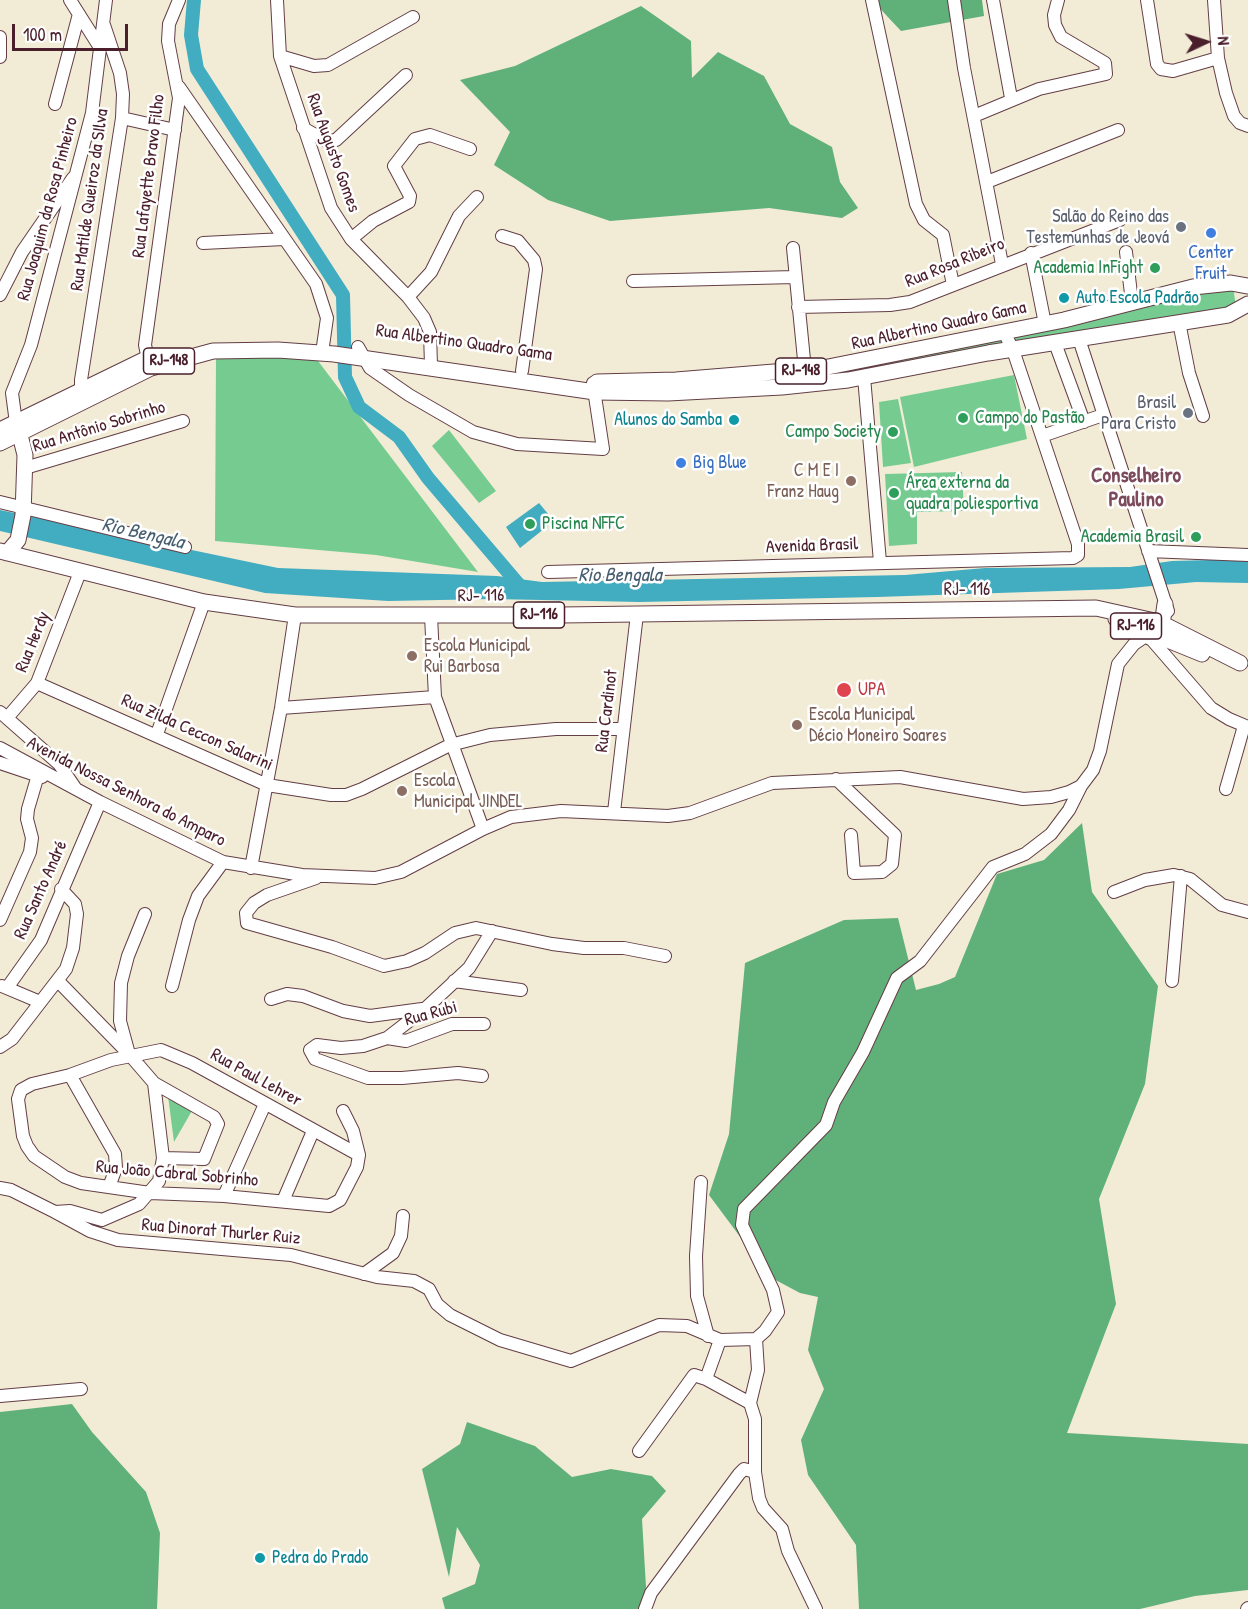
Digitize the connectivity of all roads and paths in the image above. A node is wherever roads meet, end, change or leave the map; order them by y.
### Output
1 (70, 0) edge
2 (106, 0) edge
3 (179, 0) edge
4 (277, 0) edge
5 (872, 0) edge
6 (954, 0) edge
7 (993, 0) edge
8 (1058, 0) edge
9 (1147, 0) edge
10 (1214, 0) edge
11 (79, 14) junction
12 (413, 17) dead end
13 (102, 18) junction
14 (0, 37) edge
15 (99, 46) junction
16 (280, 56) junction
17 (0, 57) edge
18 (1218, 58) junction
19 (406, 75) dead end
20 (178, 86) junction
21 (1011, 98) junction
22 (55, 104) dead end
23 (974, 116) junction
24 (122, 118) junction
25 (1248, 126) edge
26 (303, 128) junction
27 (175, 130) junction
28 (1118, 130) dead end
29 (470, 149) dead end
30 (78, 169) junction
31 (987, 182) junction
32 (477, 197) dead end
33 (1120, 220) dead end
34 (502, 236) dead end
35 (285, 239) junction
36 (351, 239) junction
37 (203, 243) dead end
38 (793, 248) dead end
39 (1126, 252) dead end
40 (1031, 253) junction
41 (1002, 264) junction
42 (795, 277) junction
43 (633, 281) dead end
44 (1231, 283) junction
45 (953, 285) junction
46 (0, 295) edge
47 (408, 297) junction
48 (1245, 298) edge
49 (1132, 302) junction
50 (798, 307) junction
51 (1179, 322) junction
52 (1045, 324) junction
53 (1004, 332) junction
54 (1079, 339) junction
55 (1055, 343) junction
56 (341, 350) junction
57 (1013, 350) junction
58 (431, 362) junction
59 (149, 363) junction
60 (805, 370) junction
61 (522, 371) junction
62 (864, 376) junction
63 (782, 380) junction
64 (594, 387) junction
65 (81, 396) junction
66 (1103, 416) junction
67 (1203, 416) dead end
68 (183, 421) dead end
69 (1084, 422) junction
70 (19, 428) junction
71 (0, 430) edge
72 (1042, 436) junction
73 (0, 443) edge
74 (25, 468) junction
75 (0, 502) edge
76 (23, 511) junction
77 (185, 547) dead end
78 (2, 555) edge
79 (1150, 555) junction
80 (1248, 555) edge
81 (880, 562) junction
82 (80, 572) junction
83 (548, 572) dead end
84 (1164, 601) junction
85 (204, 602) junction
86 (637, 614) junction
87 (296, 615) junction
88 (431, 616) junction
89 (1146, 626) junction
90 (1176, 630) junction
91 (1192, 650) junction
92 (1244, 663) edge
93 (37, 683) junction
94 (435, 697) junction
95 (281, 708) junction
96 (4, 715) edge
97 (1246, 726) edge
98 (623, 729) junction
99 (157, 734) junction
100 (450, 745) junction
101 (0, 748) edge
102 (0, 763) edge
103 (38, 775) junction
104 (836, 779) junction
105 (267, 785) junction
106 (1081, 786) junction
107 (1226, 789) dead end
108 (76, 790) junction
109 (100, 802) junction
110 (614, 812) junction
111 (483, 829) junction
112 (851, 835) dead end
113 (224, 862) junction
114 (250, 868) junction
115 (1181, 876) junction
116 (320, 877) junction
117 (61, 889) junction
118 (1114, 892) dead end
119 (1248, 912) edge
120 (145, 914) dead end
121 (0, 920) edge
122 (492, 931) junction
123 (665, 956) dead end
124 (58, 981) junction
125 (454, 981) junction
126 (1172, 981) dead end
127 (4, 986) edge
128 (172, 986) dead end
129 (520, 990) dead end
130 (270, 999) dead end
131 (40, 1002) junction
132 (426, 1008) junction
133 (484, 1024) dead end
134 (387, 1038) junction
135 (0, 1047) edge
136 (129, 1055) junction
137 (70, 1075) junction
138 (482, 1077) dead end
139 (154, 1083) junction
140 (265, 1104) junction
141 (343, 1111) dead end
142 (313, 1131) junction
143 (359, 1155) junction
144 (163, 1158) junction
145 (701, 1182) dead end
146 (109, 1187) junction
147 (0, 1188) edge
148 (150, 1193) junction
149 (224, 1196) junction
150 (283, 1201) junction
151 (55, 1212) junction
152 (403, 1216) dead end
153 (363, 1274) junction
154 (714, 1338) junction
155 (756, 1339) junction
156 (706, 1379) junction
157 (81, 1389) dead end
158 (1, 1397) edge
159 (750, 1403) junction
160 (639, 1451) dead end
161 (755, 1472) junction
162 (645, 1609) edge
163 (816, 1609) edge

1 - 11 street
2 - 13 street, Rua Joaquim da Rosa Pinheiro
3 - 20 street, Rua Lafayette Bravo Filho
4 - 16 street, Rua Augusto Gomes
5 - 45 street
6 - 23 street
7 - 21 street
8 - 21 street
9 - 18 street
10 - 18 street
11 - 15 street
11 - 22 street
12 - 16 street
13 - 15 street, Rua Joaquim da Rosa Pinheiro
13 - 24 street, Rua Matilde Queiroz da SIlva
14 - 17 street
15 - 30 street, Rua Joaquim da Rosa Pinheiro
16 - 26 street, Rua Augusto Gomes
18 - 25 street
19 - 26 street
20 - 27 street, Rua Lafayette Bravo Filho
20 - 35 street
21 - 23 street
23 - 31 street
24 - 27 street
24 - 65 street, Rua Matilde Queiroz da SIlva
26 - 36 street, Rua Augusto Gomes
27 - 59 street, Rua Lafayette Bravo Filho
28 - 31 street
29 - 36 street
30 - 46 street
30 - 70 street, Rua Joaquim da Rosa Pinheiro
31 - 41 street
32 - 47 street
33 - 40 street, Rua Rosa Ribeiro
34 - 61 street
35 - 37 street
35 - 56 street
36 - 47 street, Rua Augusto Gomes
38 - 42 street
39 - 49 street
40 - 41 street, Rua Rosa Ribeiro
40 - 52 street
41 - 45 street, Rua Rosa Ribeiro
42 - 43 street
42 - 50 street
44 - 48 main road, Rua Albertino Quadro Gama / RJ-148
44 - 48 main road
44 - 49 main road, Rua Albertino Quadro Gama / RJ-148
45 - 50 street, Rua Rosa Ribeiro
47 - 58 street, Rua Augusto Gomes
48 - 51 main road, Rua Albertino Quadro Gama
49 - 52 main road, Rua Albertino Quadro Gama / RJ-148
50 - 60 street
51 - 54 main road, Rua Albertino Quadro Gama
51 - 67 street
52 - 53 main road, Rua Albertino Quadro Gama / RJ-148
53 - 57 street
53 - 60 main road, Rua Albertino Quadro Gama / RJ-148
54 - 55 main road, Rua Albertino Quadro Gama
54 - 66 street
55 - 57 main road, Rua Albertino Quadro Gama
55 - 69 street
56 - 58 main road, Rua Albertino Quadro Gama
56 - 59 main road, RJ-148
56 - 64 street
57 - 62 main road, Rua Albertino Quadro Gama
57 - 72 street
58 - 61 main road, Rua Albertino Quadro Gama
58 - 64 main road, Rua Albertino Quadro Gama
59 - 65 main road, RJ-148
60 - 63 main road, Rua Albertino Quadro Gama / RJ-148
61 - 64 main road, Rua Albertino Quadro Gama
62 - 63 main road, Rua Albertino Quadro Gama
62 - 81 street
63 - 64 main road, Rua Albertino Quadro Gama
65 - 70 main road, RJ-148
66 - 69 street
66 - 79 street
68 - 74 street, Rua Antônio Sobrinho
69 - 72 street
70 - 71 main road, RJ-148
70 - 73 main road, RJ-148
70 - 74 main road
72 - 81 street, Avenida Brasil
74 - 76 main road
75 - 76 street
76 - 77 street
76 - 78 main road
78 - 82 main road, RJ- 116 / RJ-116
79 - 80 street
79 - 84 street
81 - 83 street, Avenida Brasil
82 - 85 main road, RJ- 116 / RJ-116
82 - 93 street, Rua Herdy
84 - 89 main road
84 - 89 main road
84 - 90 street
85 - 87 main road, RJ- 116 / RJ-116
85 - 99 street
86 - 88 main road, RJ- 116 / RJ-116
86 - 89 main road, RJ- 116 / RJ-116
86 - 98 street, Rua Cardinot
87 - 88 main road, RJ- 116 / RJ-116
87 - 95 street
88 - 94 street
89 - 90 main road, RJ- 116 / RJ-116
89 - 91 main road, RJ- 116 / RJ-116
89 - 97 street
89 - 106 street
90 - 91 main road
90 - 92 main road, RJ- 116 / RJ-116
91 - 92 main road, RJ- 116 / RJ-116
93 - 96 street, Rua Herdy
93 - 99 street, Rua Zilda Ceccon Salarini
94 - 95 street
94 - 100 street
95 - 105 street
96 - 108 street
97 - 107 street
98 - 100 street, Rua Zilda Ceccon Salarini
98 - 110 street, Rua Cardinot
99 - 105 street, Rua Zilda Ceccon Salarini
100 - 105 street, Rua Zilda Ceccon Salarini
100 - 111 street
101 - 108 street, Avenida Nossa Senhora do Amparo
102 - 103 street
103 - 108 street
103 - 121 street
104 - 106 street, Avenida Nossa Senhora do Amparo
104 - 110 street, Avenida Nossa Senhora do Amparo
104 - 112 street
105 - 114 street
106 - 155 street
108 - 109 street, Avenida Nossa Senhora do Amparo
109 - 113 street, Avenida Nossa Senhora do Amparo
109 - 117 street, Rua Santo André
110 - 111 street, Avenida Nossa Senhora do Amparo
111 - 116 street, Avenida Nossa Senhora do Amparo
113 - 114 street, Avenida Nossa Senhora do Amparo
113 - 128 street
114 - 116 street, Avenida Nossa Senhora do Amparo
115 - 118 street
115 - 119 street
115 - 126 street
116 - 122 street
117 - 124 street
117 - 127 street, Rua Santo André
120 - 136 street
122 - 123 street
122 - 125 street
124 - 131 street
124 - 136 street
125 - 129 street
125 - 132 street
127 - 131 street
130 - 132 street
131 - 135 street
132 - 134 street
133 - 134 street, Rua Rubi
134 - 138 street
136 - 137 street, Rua João Cabral Sobrinho
136 - 139 street
136 - 140 street, Rua Paul Lehrer
137 - 146 street
137 - 146 street, Rua João Cabral Sobrinho
139 - 144 street
139 - 144 street
140 - 142 street, Rua Paul Lehrer
140 - 149 street
141 - 143 street
142 - 143 street, Rua Paul Lehrer
142 - 150 street
143 - 150 street, Rua João Cabral Sobrinho
144 - 148 street
145 - 154 street
146 - 148 street, Rua João Cabral Sobrinho
147 - 151 street, Rua Dinorat Thurler Ruiz
148 - 149 street, Rua João Cabral Sobrinho
148 - 151 street, Rua Dinorat Thurler Ruiz
149 - 150 street, Rua João Cabral Sobrinho
151 - 153 street, Rua Dinorat Thurler Ruiz
152 - 153 street
153 - 154 street, Rua Dinorat Thurler Ruiz
154 - 155 street
154 - 156 street
155 - 159 street
156 - 159 street
156 - 160 street
157 - 158 street
159 - 161 street
161 - 162 street
161 - 163 street

